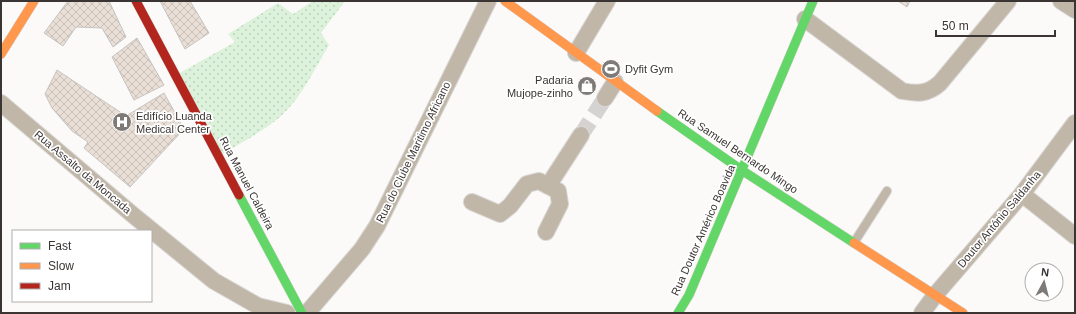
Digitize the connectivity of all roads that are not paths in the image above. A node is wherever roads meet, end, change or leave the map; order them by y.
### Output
1 (34, 1) edge
2 (136, 1) edge
3 (488, 1) edge
4 (505, 1) edge
5 (607, 1) edge
6 (813, 1) edge
7 (1008, 1) edge
8 (1061, 1) edge
9 (1075, 10) edge
10 (806, 19) junction
11 (1, 54) edge
12 (576, 54) junction
13 (616, 82) junction
14 (605, 98) tunnel mouth
15 (1, 103) edge
16 (1075, 123) edge
17 (581, 135) tunnel mouth
18 (743, 171) junction
19 (548, 186) junction
20 (887, 192) dead end
21 (1022, 194) junction
22 (472, 202) dead end
23 (151, 230) edge
24 (152, 231) edge
25 (546, 232) dead end
26 (1075, 236) edge
27 (855, 242) junction
28 (936, 294) junction
29 (287, 313) edge
30 (302, 313) edge
31 (307, 313) edge
32 (678, 313) edge
33 (922, 313) edge
34 (963, 313) edge

1 - 11 street
2 - 30 street, Rua Manuel Caldeira
3 - 31 street, Rua do Clube Maritimo Africano
4 - 12 street, Rua Samuel Bernardo Mingo
5 - 12 street
6 - 10 street, Rua Doutor Américo Boavida
7 - 10 street
8 - 9 street
10 - 18 street, Rua Doutor Américo Boavida
12 - 13 street, Rua Samuel Bernardo Mingo
13 - 14 street
13 - 18 street, Rua Samuel Bernardo Mingo
15 - 23 street, Rua Assalto da Moncada
16 - 21 street, Doutor António Saldanha
17 - 19 street
18 - 27 street, Rua Samuel Bernardo Mingo
18 - 32 street, Rua Doutor Américo Boavida
19 - 22 street
19 - 25 street
20 - 27 lane
21 - 26 street
21 - 28 street, Doutor António Saldanha
24 - 29 street, Rua Assalto da Moncada
27 - 28 street, Rua Samuel Bernardo Mingo
28 - 33 street, Doutor António Saldanha
28 - 34 street, Rua Samuel Bernardo Mingo

